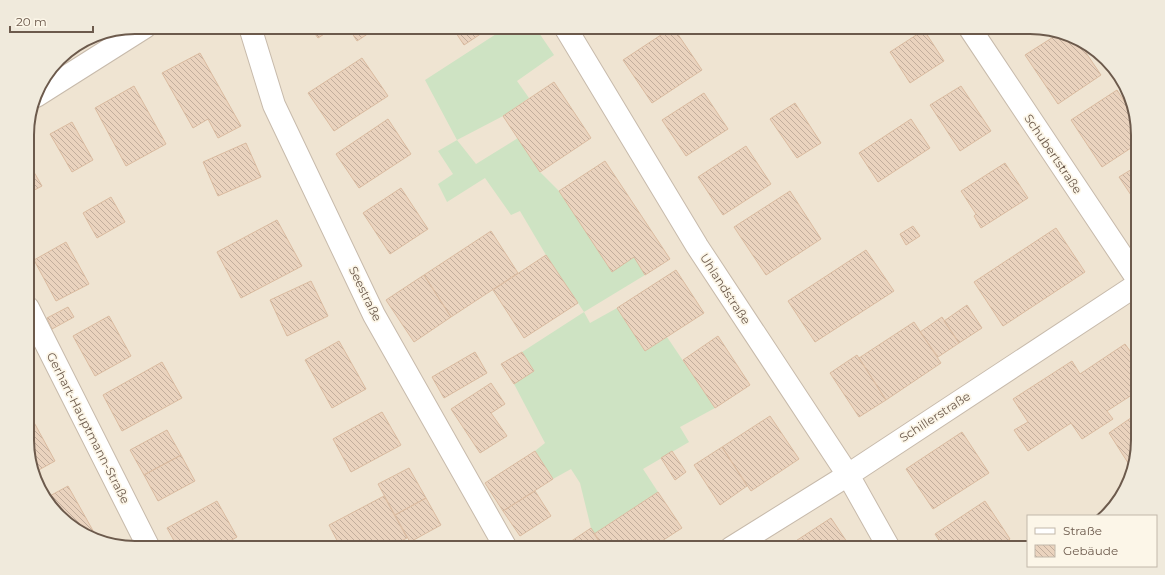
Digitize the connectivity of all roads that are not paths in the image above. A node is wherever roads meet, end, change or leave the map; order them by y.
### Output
1 (134, 34) edge
2 (252, 34) edge
3 (569, 34) edge
4 (974, 34) edge
5 (44, 91) edge
6 (1131, 270) edge
7 (1131, 289) edge
8 (34, 320) edge
9 (848, 475) junction
10 (145, 541) edge
11 (502, 541) edge
12 (742, 541) edge
13 (885, 541) edge

1 - 5 street
2 - 11 street, Seestraße
3 - 9 street, Uhlandstraße
4 - 6 street, Schubertstraße
7 - 9 street, Schillerstraße
8 - 10 street, Gerhart-Hauptmann-Straße
9 - 12 street, Schillerstraße
9 - 13 street, Uhlandstraße

